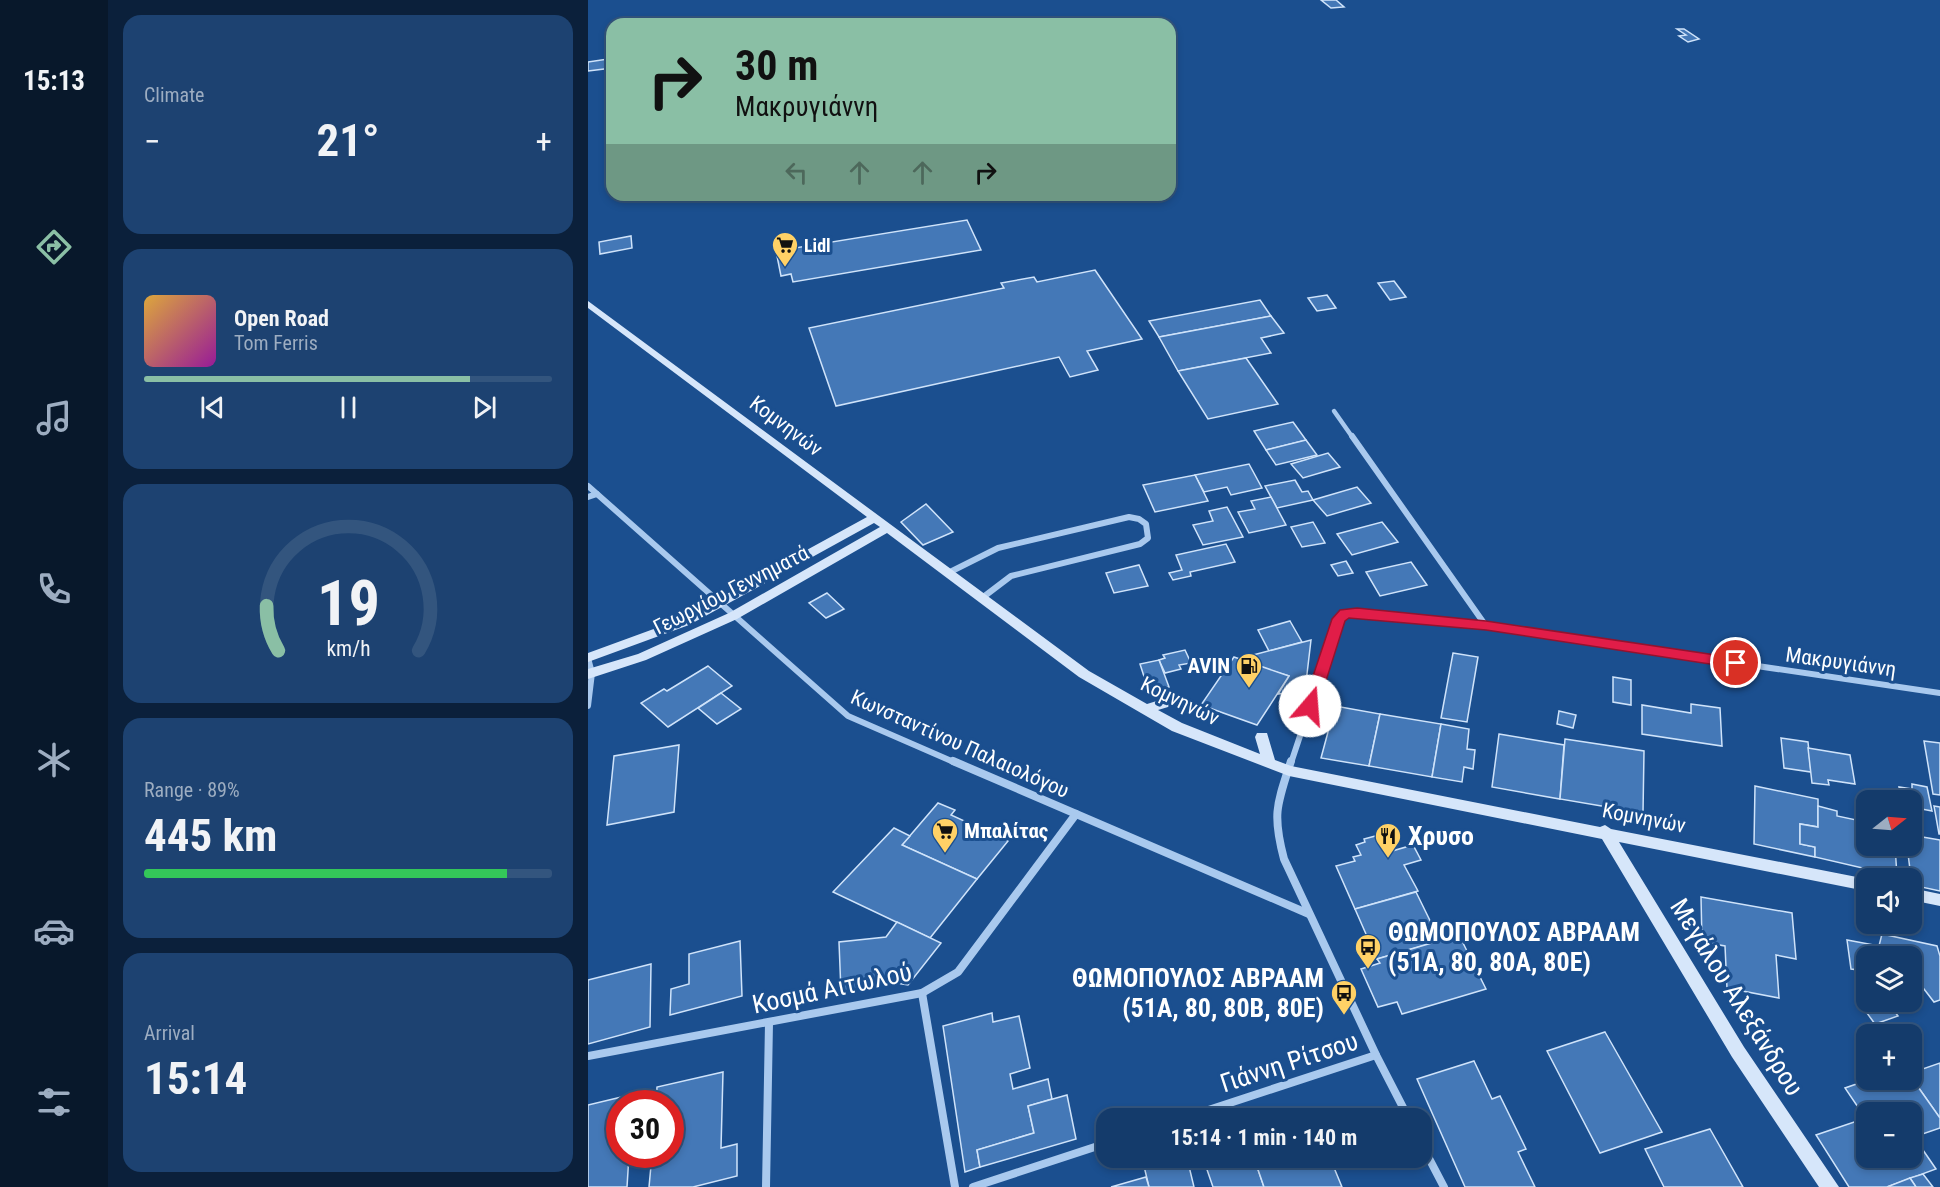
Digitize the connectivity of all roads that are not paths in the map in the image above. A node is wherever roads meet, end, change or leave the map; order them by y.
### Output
1 (588, 304) edge
2 (1334, 411) dead end
3 (588, 486) edge
4 (597, 494) junction
5 (588, 498) edge
6 (874, 518) junction
7 (887, 528) junction
8 (948, 573) junction
9 (982, 598) junction
10 (720, 604) junction
11 (733, 616) junction
12 (1486, 626) junction
13 (588, 658) edge
14 (590, 674) edge
15 (1940, 693) edge
16 (1163, 704) dead end
17 (588, 706) edge
18 (1146, 710) junction
19 (1262, 737) dead end
20 (1269, 763) junction
21 (1289, 771) junction
22 (1076, 814) junction
23 (1605, 831) junction
24 (1856, 883) edge
25 (1922, 896) edge
26 (1940, 900) edge
27 (1309, 914) junction
28 (922, 993) junction
29 (770, 1023) junction
30 (1376, 1055) junction
31 (588, 1056) edge
32 (1215, 1108) edge
33 (1403, 1108) edge
34 (1096, 1147) edge
35 (1432, 1164) edge
36 (766, 1187) edge
37 (955, 1187) edge
38 (973, 1187) edge
39 (1444, 1187) edge
40 (1830, 1187) edge

1 - 6 main road, Κομνηνών
2 - 12 street
3 - 4 street, Κωνσταντίνου Παλαιολόγου
4 - 5 street
4 - 10 street, Κωνσταντίνου Παλαιολόγου
6 - 7 main road, Κομνηνών
6 - 10 main road, Γεωργίου Γεννηματά
7 - 8 main road, Κομνηνών
7 - 11 main road, Γεωργίου Γεννηματά
8 - 9 main road, Κομνηνών
8 - 9 street
9 - 18 main road, Κομνηνών
10 - 11 street, Κωνσταντίνου Παλαιολόγου
10 - 13 main road, Γεωργίου Γεννηματά
11 - 14 main road, Γεωργίου Γεννηματά
11 - 22 street, Κωνσταντίνου Παλαιολόγου
12 - 15 street, Μακρυγιάννη
12 - 21 street, Μακρυγιάννη
13 - 14 street
14 - 17 street
16 - 18 main road
18 - 20 main road, Κομνηνών
19 - 20 main road
20 - 21 main road, Κομνηνών
21 - 23 main road, Κομνηνών
21 - 27 street
22 - 27 street, Κωνσταντίνου Παλαιολόγου
22 - 28 street, Κοσμά Αιτωλού
23 - 24 main road, Κομνηνών
23 - 40 main road, Μεγάλου Αλεξάνδρου
25 - 26 main road
27 - 30 street
28 - 29 street, Κοσμά Αιτωλού
28 - 37 street
29 - 31 street, Κοσμά Αιτωλού
29 - 36 street
30 - 32 street, Γιάννη Ρίτσου
30 - 33 street
34 - 38 street
35 - 39 street

